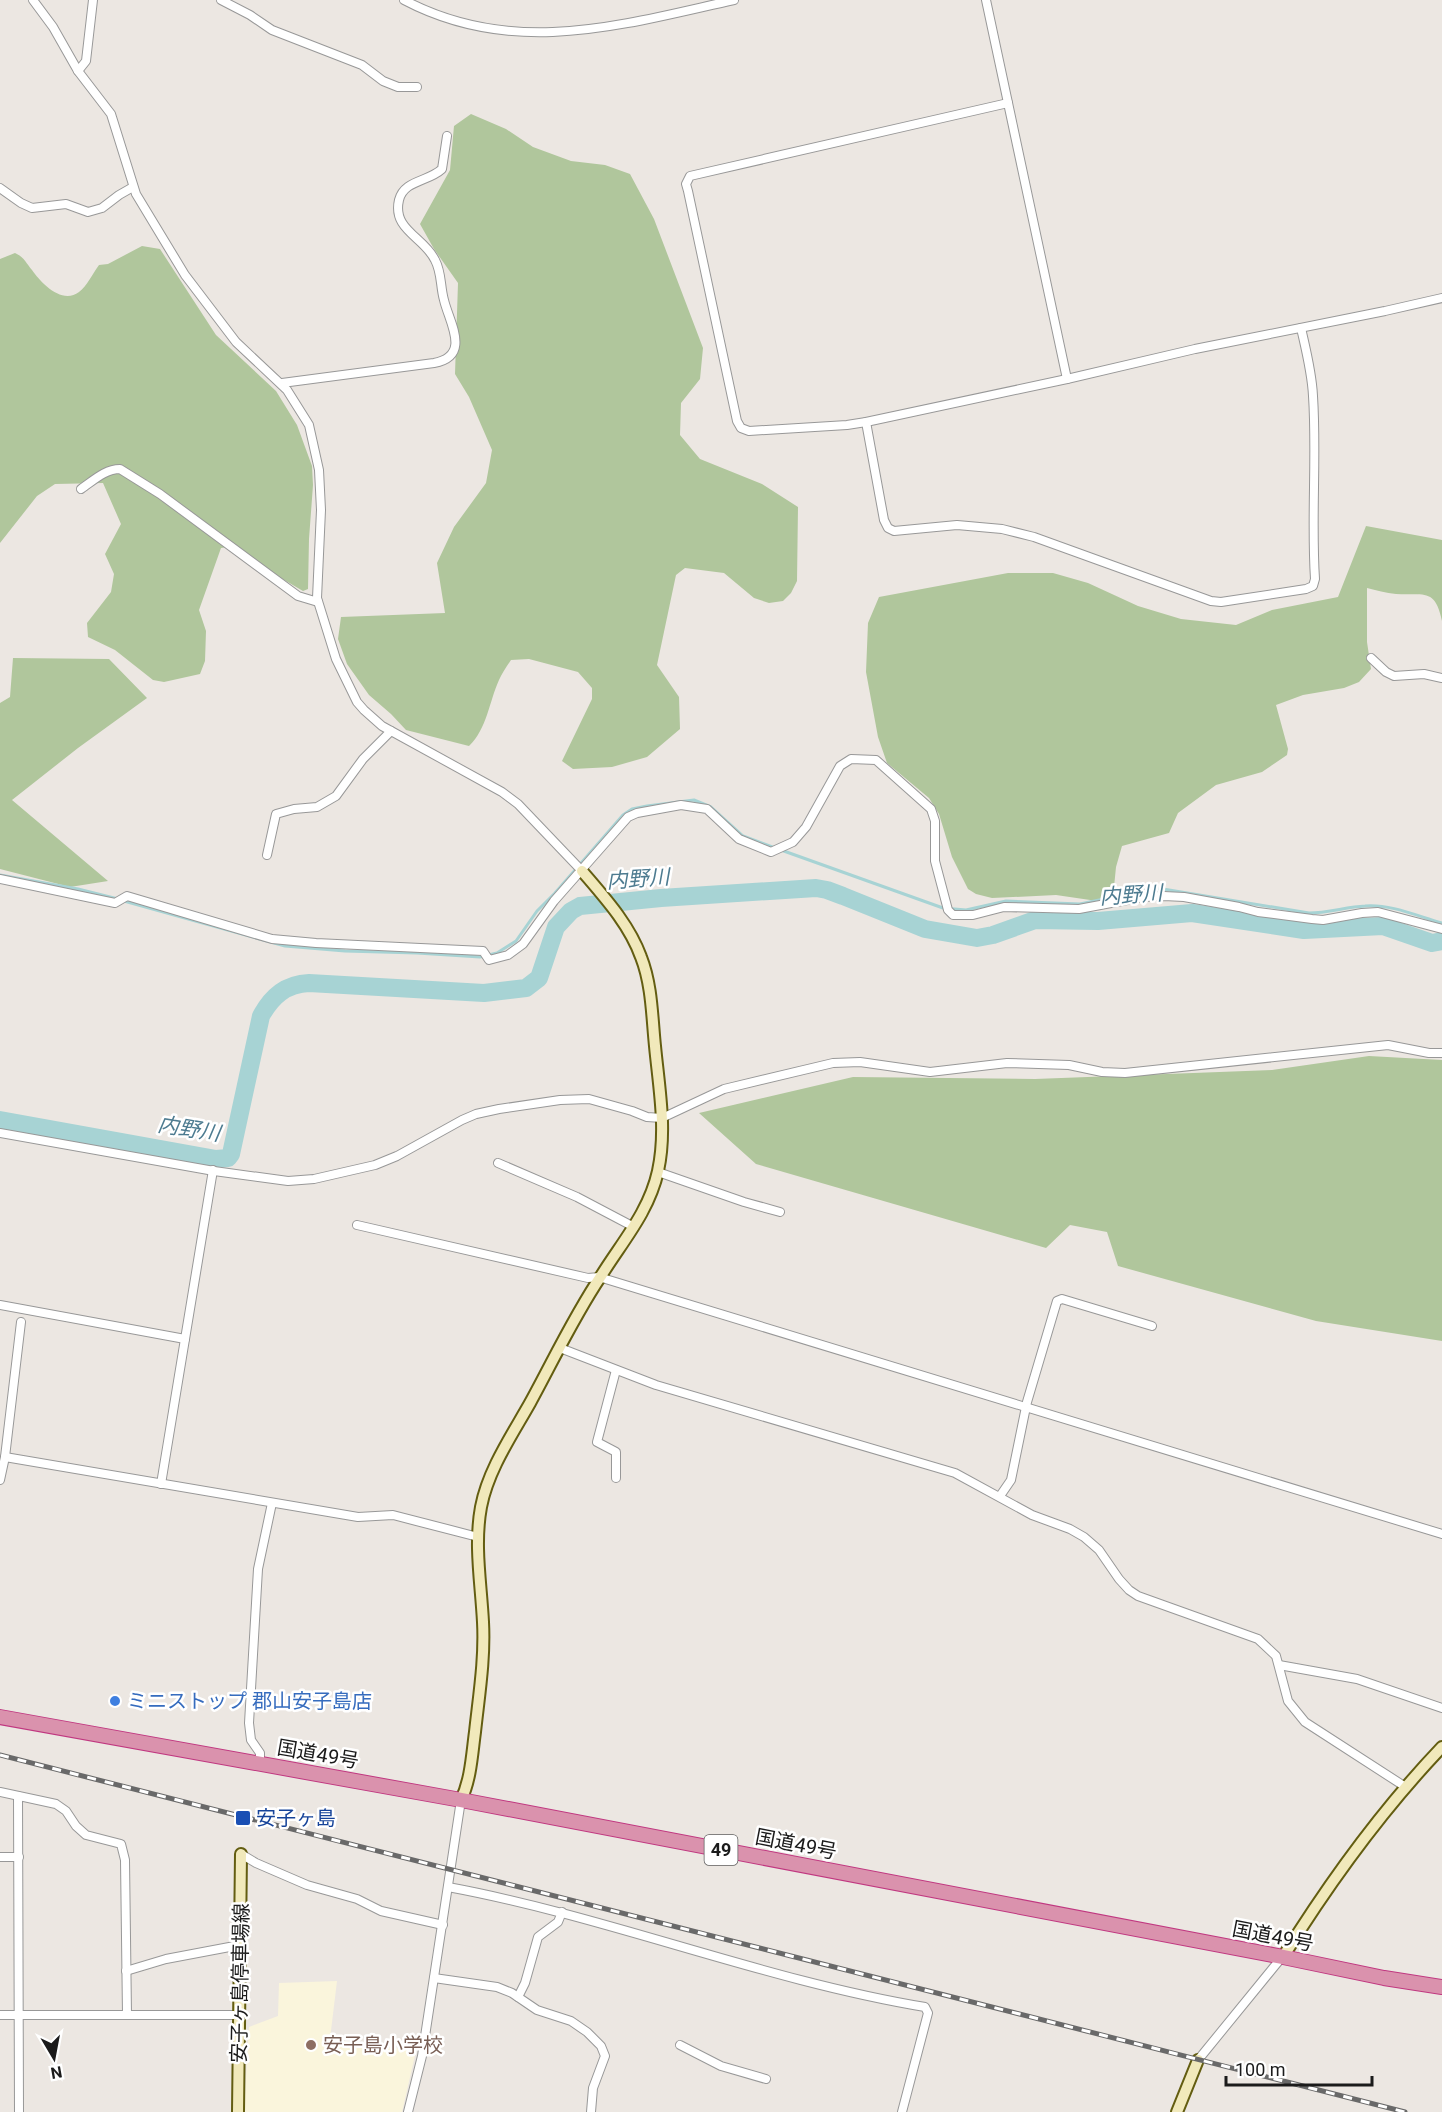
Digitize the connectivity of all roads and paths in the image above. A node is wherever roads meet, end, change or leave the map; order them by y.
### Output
1 (33, 0) edge
2 (93, 0) edge
3 (221, 0) edge
4 (404, 0) edge
5 (734, 0) edge
6 (986, 0) edge
7 (78, 71) junction
8 (417, 87) dead end
9 (1008, 103) junction
10 (447, 136) dead end
11 (133, 187) junction
12 (0, 188) edge
13 (1442, 298) edge
14 (1301, 328) junction
15 (1067, 379) junction
16 (282, 384) junction
17 (867, 422) junction
18 (81, 489) dead end
19 (318, 602) junction
20 (1371, 658) dead end
21 (1442, 678) edge
22 (391, 731) junction
23 (267, 855) dead end
24 (582, 871) junction
25 (0, 879) edge
26 (1442, 929) edge
27 (1442, 1053) edge
28 (662, 1118) junction
29 (0, 1133) edge
30 (498, 1163) dead end
31 (214, 1170) junction
32 (658, 1173) junction
33 (780, 1212) dead end
34 (357, 1225) dead end
35 (634, 1227) junction
36 (599, 1277) junction
37 (0, 1305) edge
38 (21, 1322) dead end
39 (1152, 1326) dead end
40 (185, 1339) junction
41 (560, 1348) junction
42 (616, 1370) junction
43 (1027, 1408) junction
44 (5, 1457) junction
45 (616, 1478) dead end
46 (0, 1480) edge
47 (161, 1484) junction
48 (1000, 1496) junction
49 (272, 1503) junction
50 (1442, 1534) edge
51 (478, 1537) junction
52 (1279, 1665) junction
53 (1442, 1708) edge
54 (0, 1717) edge
55 (1442, 1747) edge
56 (260, 1763) junction
57 (1404, 1786) junction
58 (0, 1792) edge
59 (18, 1796) junction
60 (461, 1800) junction
61 (241, 1854) joint
62 (0, 1857) edge
63 (19, 1857) junction
64 (448, 1887) junction
65 (562, 1912) junction
66 (443, 1925) junction
67 (240, 1945) junction
68 (1283, 1957) junction
69 (126, 1971) junction
70 (434, 1978) junction
71 (1442, 1987) edge
72 (518, 1997) junction
73 (127, 2014) junction
74 (0, 2015) edge
75 (18, 2015) junction
76 (240, 2015) junction
77 (680, 2045) dead end
78 (1198, 2060) joint
79 (766, 2079) dead end
80 (19, 2112) edge
81 (238, 2112) edge
82 (408, 2112) edge
83 (591, 2112) edge
84 (902, 2112) edge
85 (1177, 2112) edge

1 - 7 street
2 - 7 street
3 - 8 street
4 - 5 street
6 - 9 street
7 - 11 street
9 - 15 street
9 - 17 street
10 - 16 street
11 - 12 street
11 - 16 street
13 - 14 street
14 - 15 street
14 - 17 street
15 - 17 street
16 - 19 street
18 - 19 street
19 - 22 street
20 - 21 street
22 - 23 street
22 - 24 street
24 - 25 street
24 - 26 street
24 - 28 street
27 - 28 street
28 - 31 street
28 - 32 street
29 - 31 street
30 - 35 street
31 - 40 street
32 - 33 street
32 - 35 street
34 - 36 street
35 - 36 street
36 - 41 street
36 - 43 street
37 - 40 street
38 - 44 street
39 - 43 street
40 - 47 street
41 - 42 street
41 - 51 street
42 - 45 street
42 - 48 street
43 - 48 street
43 - 50 street
44 - 46 street
44 - 47 street
47 - 49 street
48 - 52 street
49 - 51 street
49 - 56 street
51 - 60 street
52 - 53 street
52 - 57 street
54 - 56 highway, 国道49号 / 49
55 - 57 street
56 - 60 highway, 国道49号 / 49
57 - 68 street
58 - 59 street
59 - 63 street
59 - 69 street
60 - 64 street
60 - 68 highway, 国道49号 / 49
61 - 66 street
61 - 67 street, 安子ヶ島停車場線
62 - 63 street
63 - 75 street
64 - 65 street
64 - 66 street
65 - 72 street
65 - 84 street
66 - 70 street
67 - 69 street
67 - 76 street, 安子ヶ島停車場線
68 - 71 highway, 国道49号 / 49
68 - 78 street
69 - 73 street
70 - 72 street
70 - 82 street
72 - 83 street
73 - 75 street
73 - 76 street
74 - 75 street
75 - 80 street
76 - 81 street, 安子ヶ島停車場線
77 - 79 street
78 - 85 street

